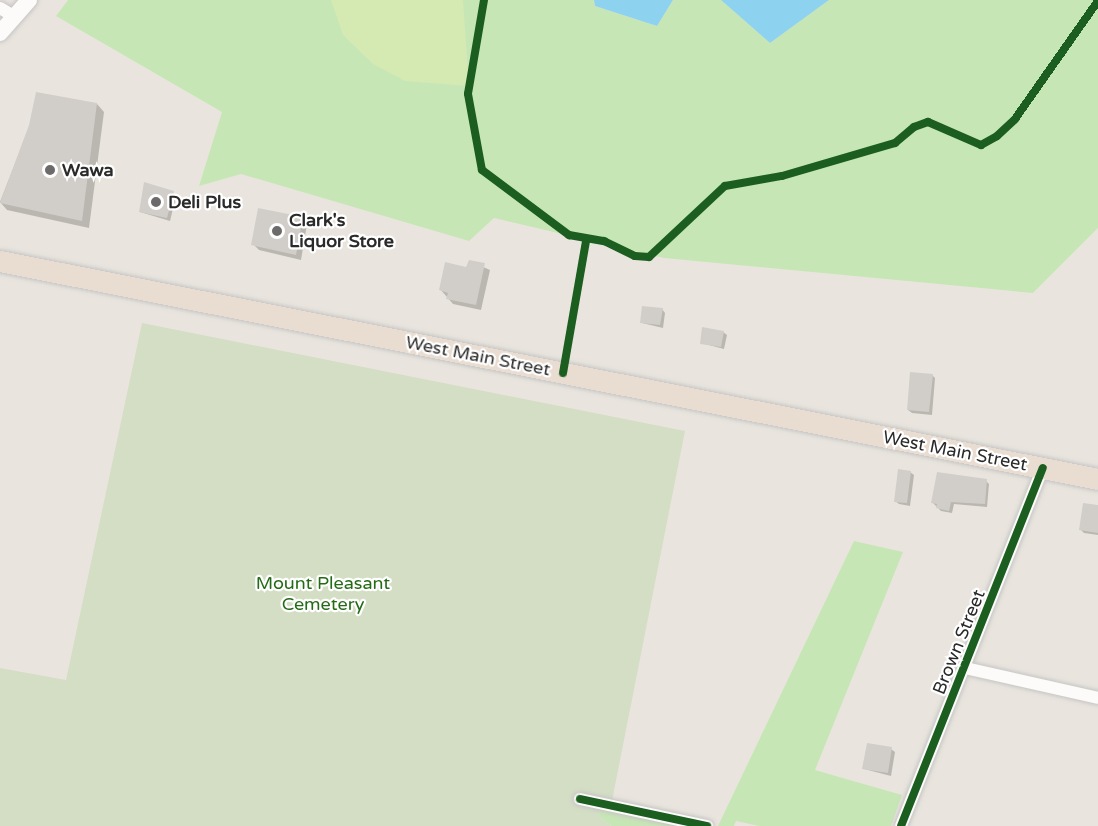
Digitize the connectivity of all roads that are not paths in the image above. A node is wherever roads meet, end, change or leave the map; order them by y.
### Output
1 (29, 0) edge
2 (7, 13) edge
3 (0, 33) edge
4 (0, 261) edge
5 (1043, 468) junction
6 (1098, 479) edge
7 (966, 668) junction
8 (1098, 698) edge
9 (580, 799) dead end
10 (707, 826) edge
11 (901, 826) edge

1 - 2 street
2 - 3 street
4 - 5 highway, West Main Street
5 - 6 highway, West Main Street
5 - 7 street, Brown Street
7 - 8 street
7 - 11 street, Brown Street
9 - 10 street

